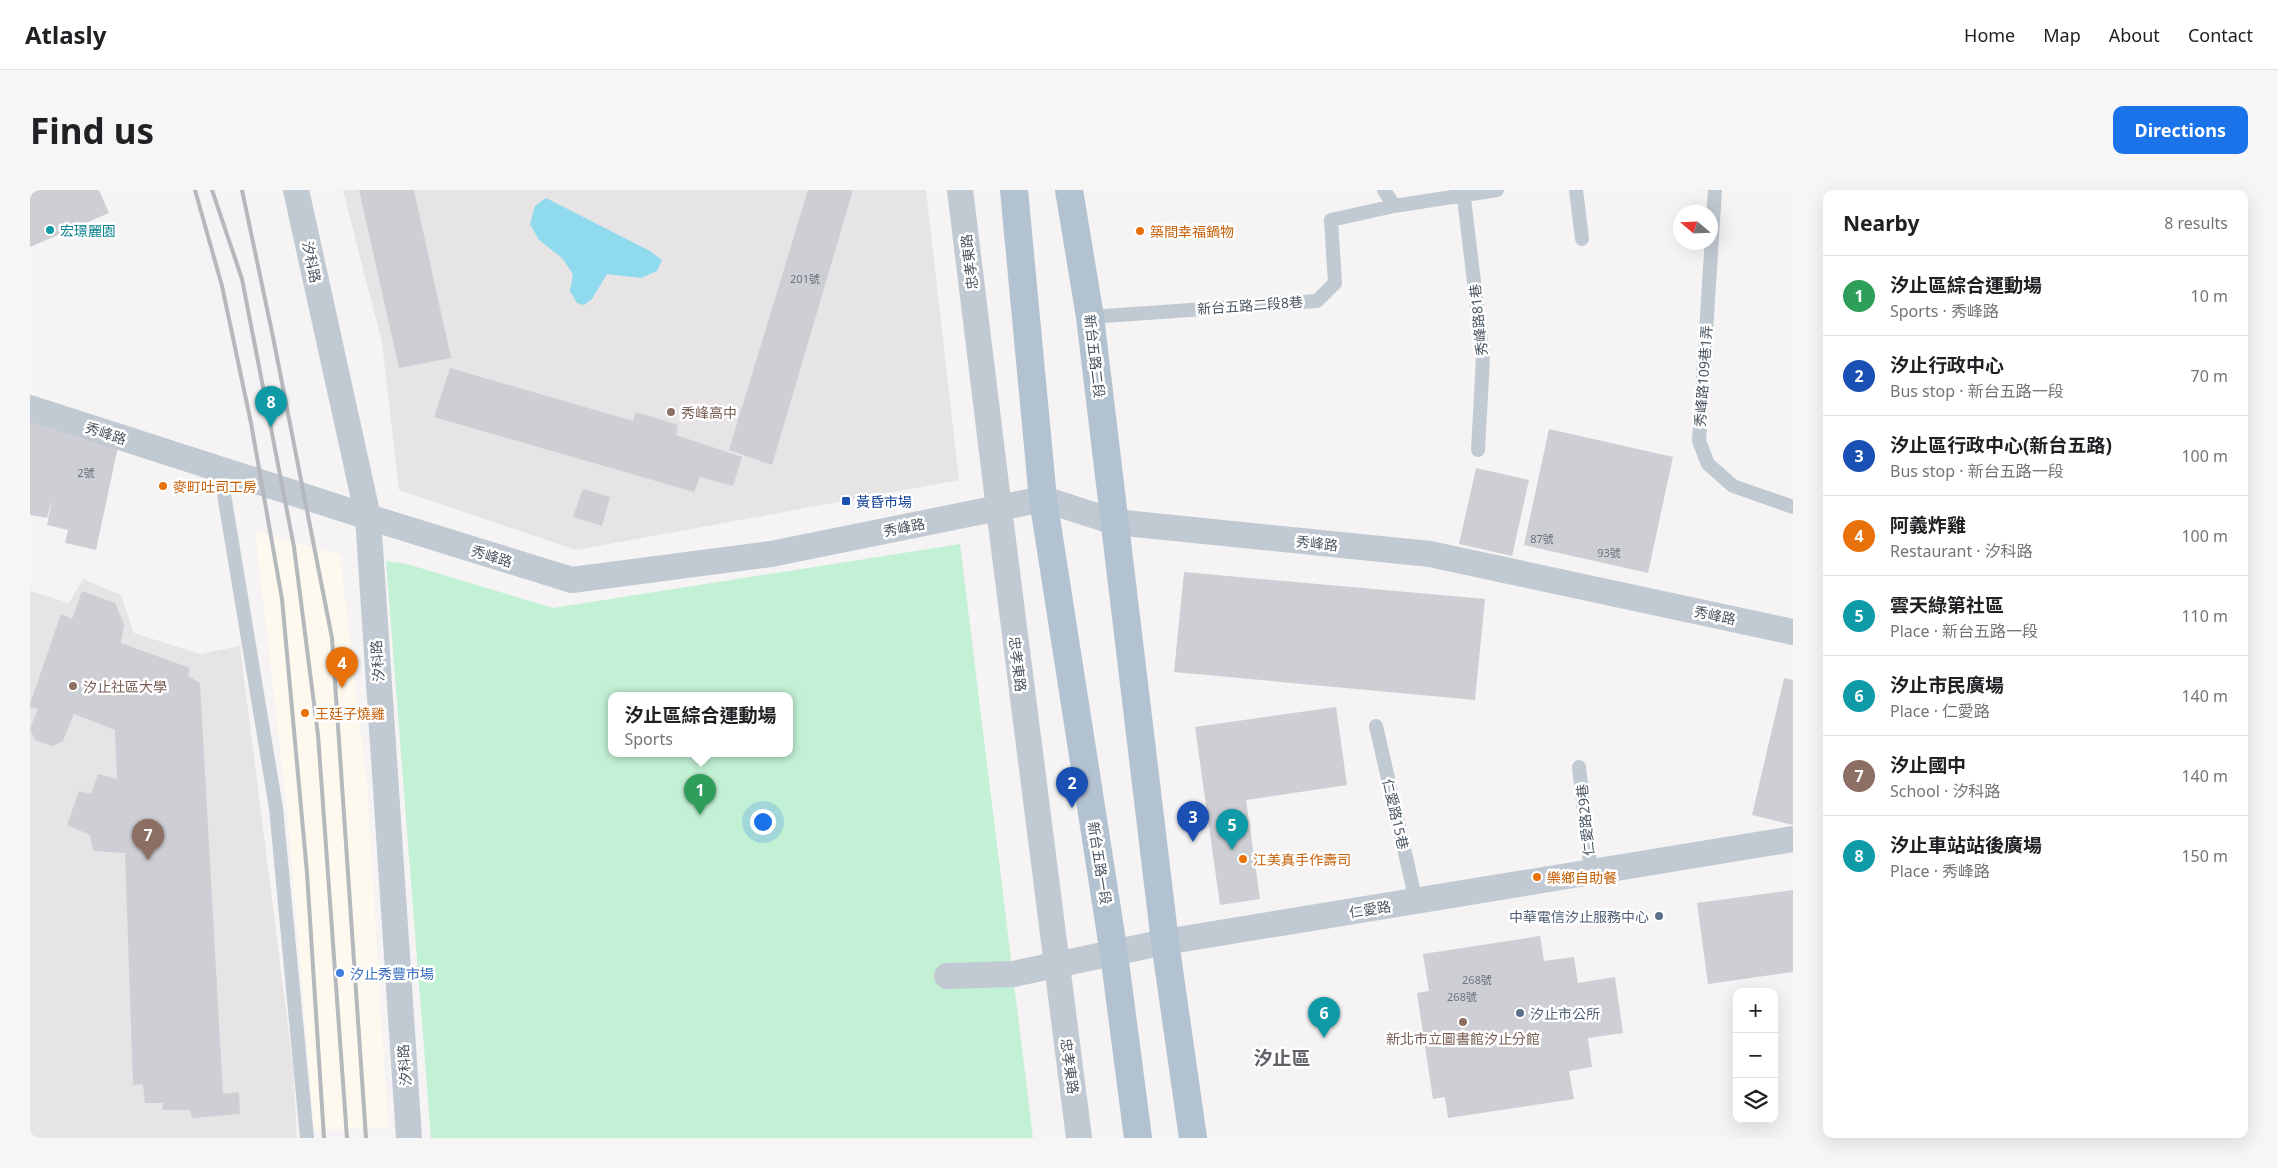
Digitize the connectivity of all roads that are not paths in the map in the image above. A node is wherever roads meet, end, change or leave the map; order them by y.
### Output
1 (296, 190) edge
2 (960, 190) edge
3 (1014, 190) edge
4 (1069, 190) edge
5 (1384, 190) edge
6 (1497, 190) edge
7 (1576, 190) edge
8 (1715, 190) edge
9 (1463, 193) edge
10 (1394, 206) junction
11 (1582, 239) dead end
12 (1090, 316) junction
13 (30, 408) edge
14 (1478, 450) dead end
15 (220, 470) junction
16 (1043, 499) junction
17 (1793, 507) edge
18 (999, 509) junction
19 (368, 517) junction
20 (1115, 522) junction
21 (1793, 632) edge
22 (1376, 726) dead end
23 (1579, 767) dead end
24 (1793, 839) edge
25 (1591, 872) junction
26 (1416, 901) junction
27 (1165, 942) junction
28 (1114, 954) junction
29 (1056, 966) junction
30 (947, 976) dead end
31 (307, 1138) edge
32 (409, 1138) edge
33 (1080, 1138) edge
34 (1138, 1138) edge
35 (1193, 1138) edge

1 - 19 street, 汐科路
2 - 18 street, 忠孝東路
3 - 16 main road
4 - 12 main road, 新台五路二段
5 - 10 lane
6 - 9 lane
7 - 11 lane
8 - 17 lane, 秀峰路109巷1弄
9 - 10 lane
9 - 14 lane, 秀峰路81巷
10 - 12 lane, 新台五路二段8巷
12 - 20 main road, 新台五路二段
13 - 15 street, 秀峰路
15 - 19 street, 秀峰路
15 - 31 lane
16 - 18 street, 秀峰路
16 - 20 street, 秀峰路
16 - 28 main road, 新台五路一段
18 - 19 street, 秀峰路
18 - 29 street, 忠孝東路
19 - 32 street, 汐科路
20 - 21 street, 秀峰路
20 - 27 main road
22 - 26 lane, 仁愛路15巷
23 - 25 lane, 仁愛路29巷
24 - 25 street, 仁愛路
25 - 26 street, 仁愛路
26 - 27 street, 仁愛路
27 - 28 street, 仁愛路
27 - 35 main road
28 - 29 street, 仁愛路
28 - 34 main road, 新台五路一段
29 - 30 street, 仁愛路
29 - 33 street, 忠孝東路

